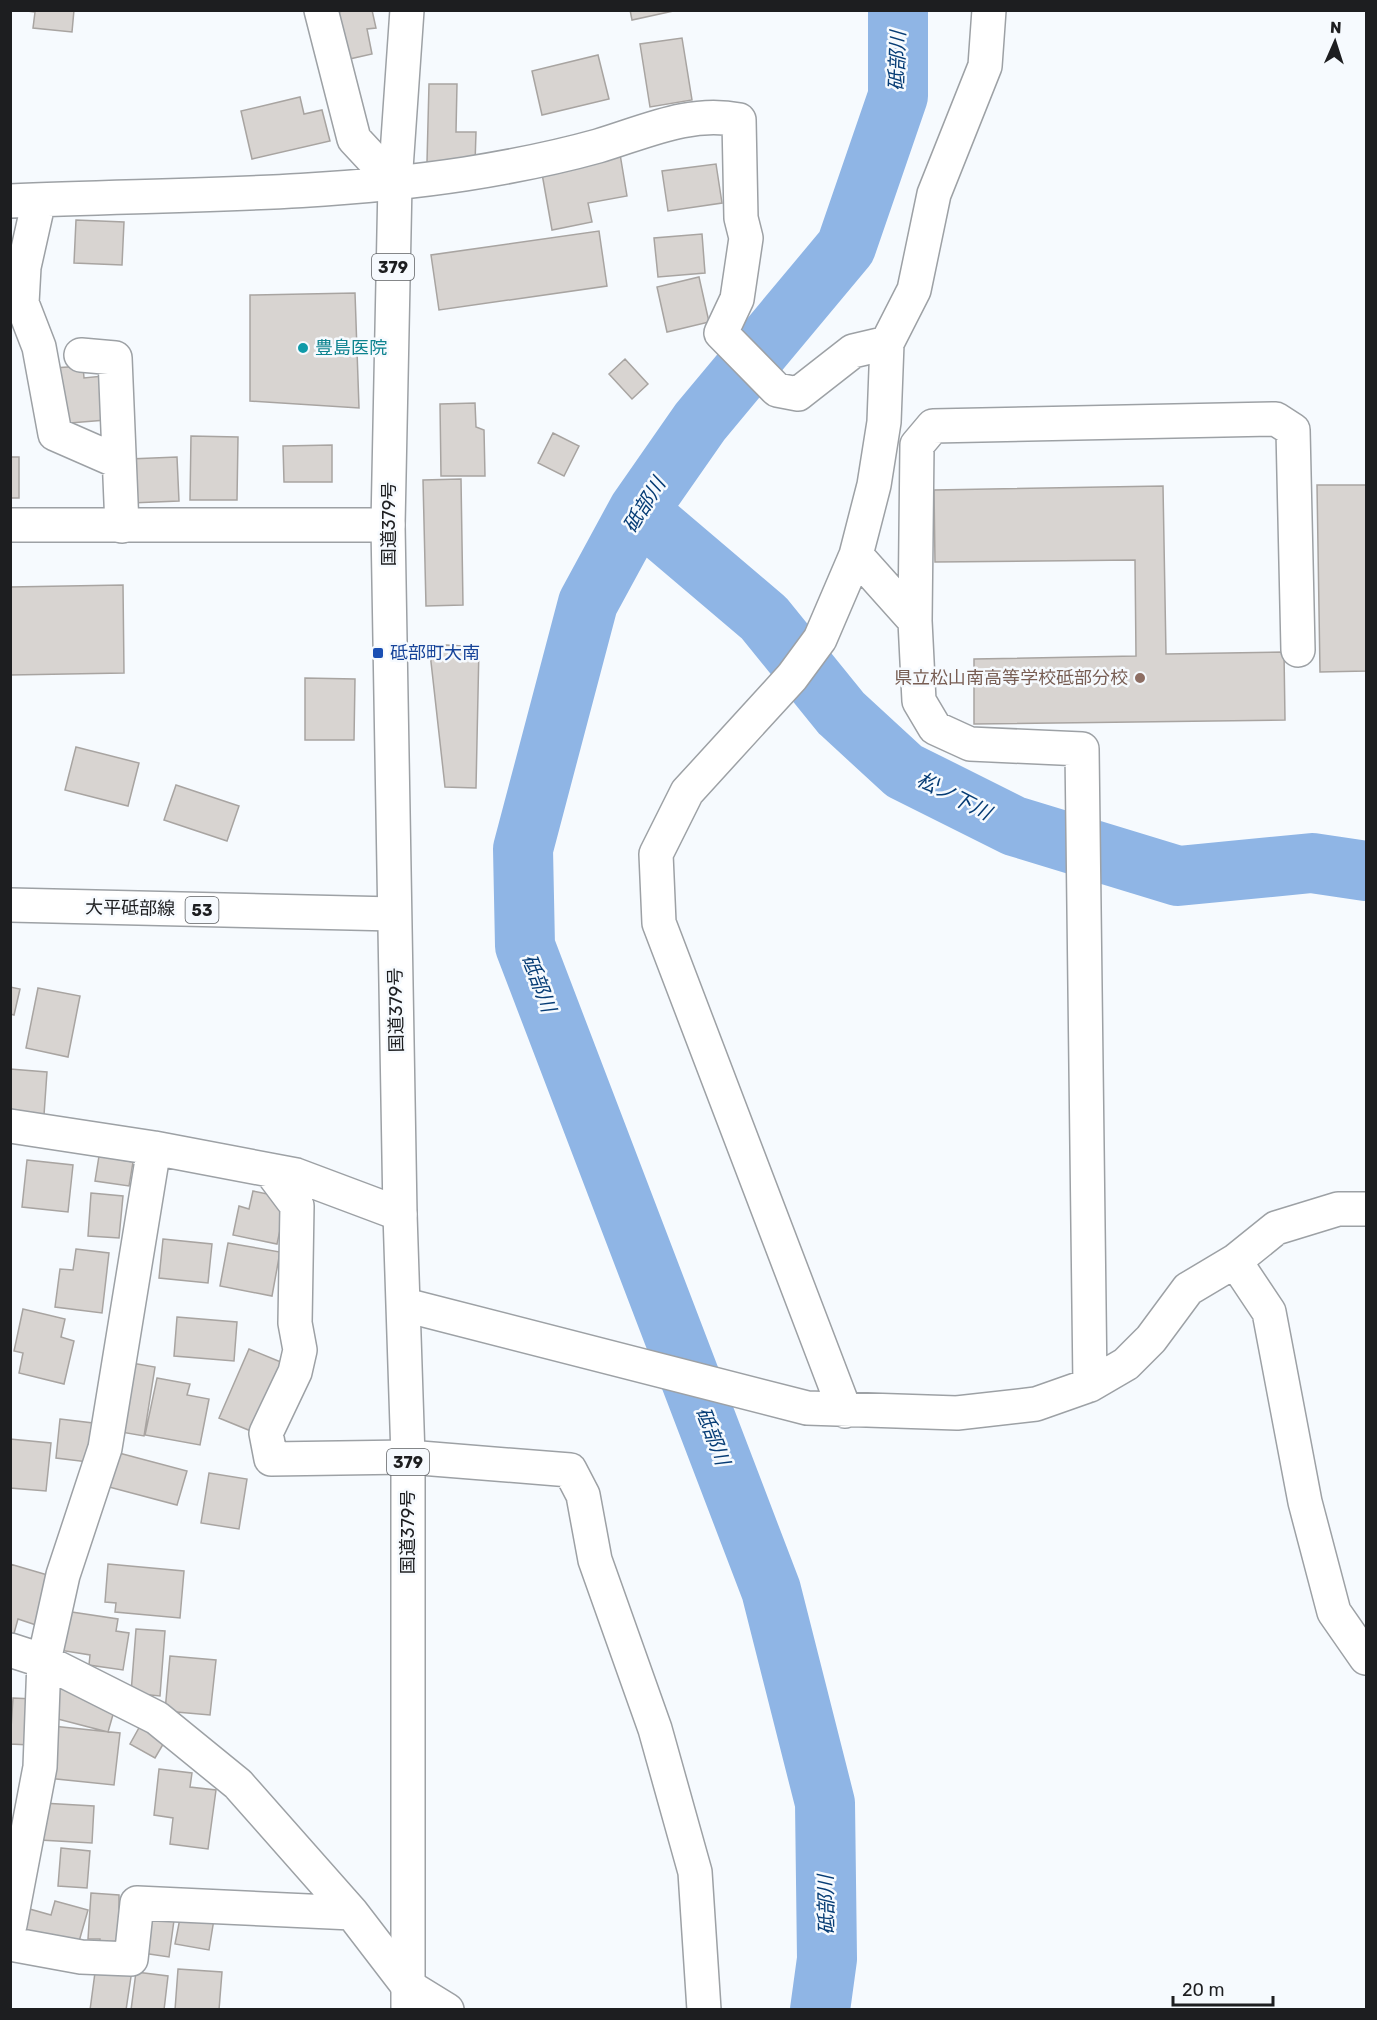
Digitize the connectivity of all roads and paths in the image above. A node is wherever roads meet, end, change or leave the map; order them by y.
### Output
1 (321, 10) edge
2 (407, 10) edge
3 (989, 10) edge
4 (395, 183) junction
5 (25, 200) edge
6 (887, 343) junction
7 (81, 355) dead end
8 (119, 462) junction
9 (10, 525) edge
10 (388, 525) junction
11 (122, 526) junction
12 (856, 555) junction
13 (915, 621) junction
14 (1298, 650) dead end
15 (10, 905) edge
16 (394, 914) junction
17 (10, 1126) edge
18 (154, 1148) junction
19 (270, 1170) junction
20 (1366, 1209) edge
21 (400, 1214) junction
22 (1235, 1261) junction
23 (405, 1305) junction
24 (1090, 1384) junction
25 (845, 1411) junction
26 (408, 1457) junction
27 (10, 1650) edge
28 (1366, 1658) edge
29 (44, 1661) junction
30 (352, 1913) junction
31 (10, 1925) edge
32 (10, 1944) edge
33 (408, 1998) edge
34 (447, 2010) edge
35 (704, 2010) edge

1 - 4 main road
2 - 4 main road, 国道379号 / 379
3 - 6 main road
4 - 5 main road
4 - 6 main road
4 - 10 main road, 国道379号 / 379
5 - 8 main road
6 - 12 main road
7 - 8 main road
8 - 11 main road
9 - 11 main road
10 - 11 main road
10 - 16 main road, 国道379号 / 379
12 - 13 main road
12 - 25 main road
13 - 14 main road
13 - 24 main road
15 - 16 main road, 大平砥部線 / 53
16 - 21 main road, 国道379号 / 379
17 - 18 main road
18 - 19 main road
18 - 29 main road
19 - 21 main road
19 - 26 main road
20 - 22 main road
21 - 23 main road, 国道379号 / 379
22 - 24 main road
22 - 28 main road
23 - 25 main road
23 - 26 main road, 国道379号 / 379
24 - 25 main road
26 - 33 main road, 国道379号 / 379
26 - 35 main road
27 - 29 main road
29 - 30 main road
29 - 31 main road
30 - 32 main road
30 - 33 main road
33 - 34 main road

